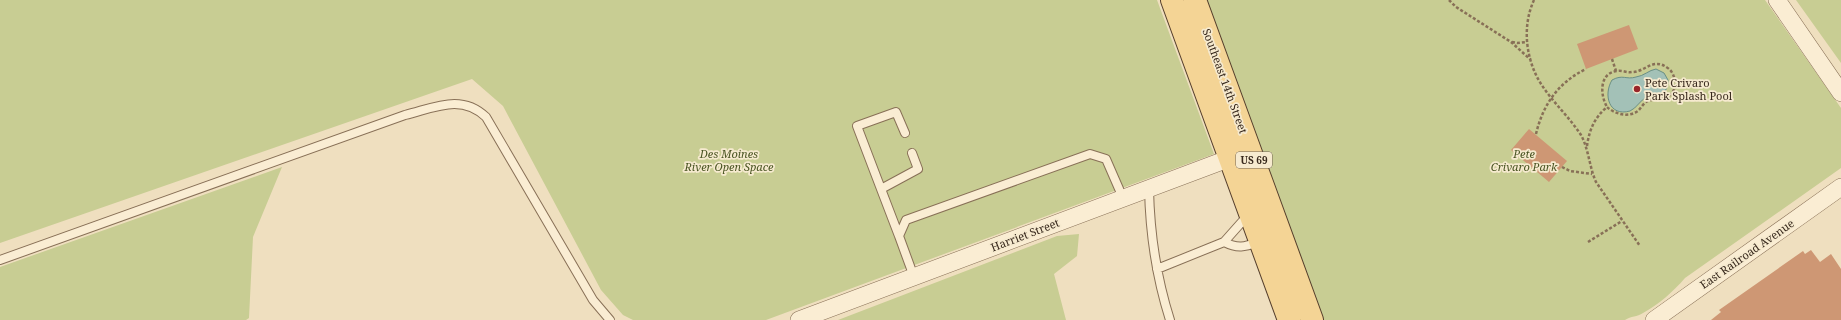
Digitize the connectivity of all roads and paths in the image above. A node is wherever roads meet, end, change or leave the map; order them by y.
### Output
1 (1172, 0) edge
2 (1195, 0) edge
3 (1449, 0) edge
4 (1534, 0) edge
5 (1777, 0) edge
6 (1511, 42) junction
7 (1527, 42) junction
8 (1612, 59) dead end
9 (1531, 60) junction
10 (1586, 68) dead end
11 (1616, 71) junction
12 (1841, 93) edge
13 (1551, 96) junction
14 (1607, 107) junction
15 (905, 133) dead end
16 (1536, 134) dead end
17 (1587, 147) junction
18 (1251, 150) junction
19 (912, 153) dead end
20 (1231, 158) junction
21 (1562, 167) dead end
22 (1592, 174) junction
23 (1841, 187) edge
24 (1149, 188) junction
25 (881, 189) junction
26 (1123, 198) junction
27 (1250, 213) junction
28 (1622, 221) junction
29 (899, 236) junction
30 (1261, 241) junction
31 (1224, 242) junction
32 (1588, 242) dead end
33 (1640, 246) dead end
34 (0, 260) edge
35 (1157, 269) junction
36 (914, 277) junction
37 (1285, 318) edge
38 (1662, 318) edge
39 (610, 320) edge
40 (799, 320) edge
41 (1170, 320) edge
42 (1312, 320) edge

1 - 20 main road, Southeast 14th Street / US 69
2 - 18 main road, Southeast 14th Street / US 69
3 - 6 path
4 - 7 path
5 - 12 street
6 - 7 path
6 - 9 path
7 - 9 path
8 - 11 path
9 - 13 path
10 - 13 path
11 - 14 path
11 - 14 path
13 - 16 path
13 - 17 path
14 - 17 path
15 - 25 lane
17 - 22 path
18 - 20 street, Harriet Street
18 - 42 main road, Southeast 14th Street / US 69
19 - 25 lane
20 - 24 street, Harriet Street
20 - 27 main road, Southeast 14th Street / US 69
21 - 22 path
22 - 28 path
23 - 38 street, East Railroad Avenue
24 - 26 street, Harriet Street
24 - 35 lane
25 - 29 lane
26 - 29 lane
26 - 36 street, Harriet Street
27 - 30 main road, Southeast 14th Street / US 69
27 - 31 lane
28 - 32 path
28 - 33 path
29 - 36 lane
30 - 31 lane
30 - 37 main road, Southeast 14th Street / US 69
31 - 35 lane
34 - 39 lane
35 - 41 lane
36 - 40 street, Harriet Street

